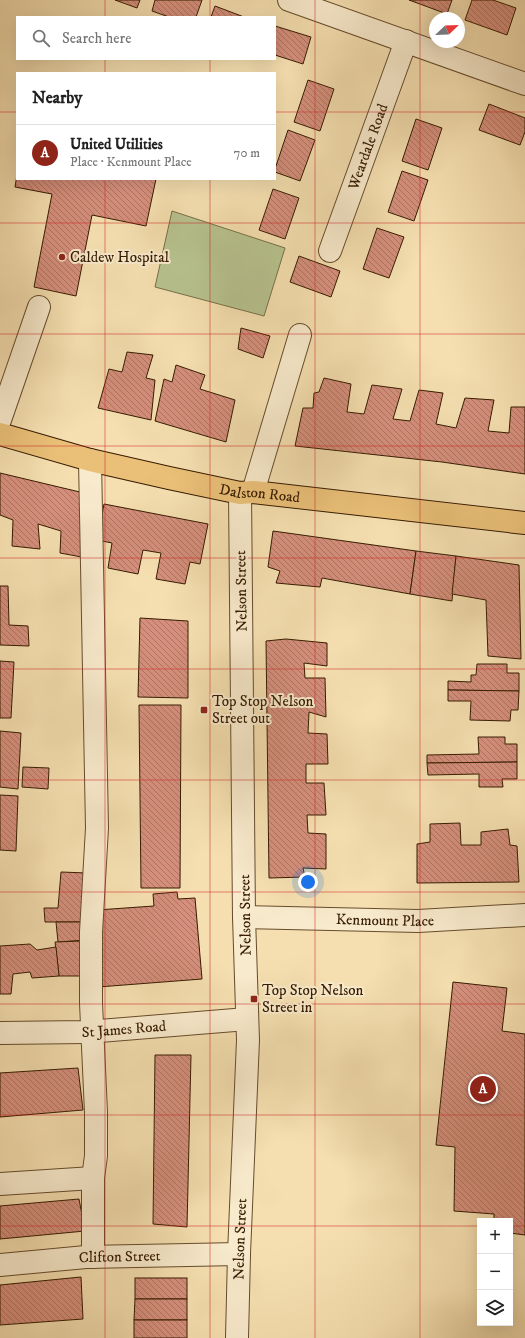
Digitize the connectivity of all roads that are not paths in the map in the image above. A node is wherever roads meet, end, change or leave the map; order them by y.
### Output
1 (289, 0) edge
2 (406, 41) junction
3 (525, 84) edge
4 (330, 251) dead end
5 (39, 307) dead end
6 (300, 335) dead end
7 (0, 420) edge
8 (0, 434) edge
9 (90, 460) junction
10 (246, 492) junction
11 (525, 523) edge
12 (525, 915) edge
13 (244, 917) junction
14 (247, 1019) junction
15 (93, 1032) junction
16 (0, 1033) edge
17 (93, 1178) junction
18 (0, 1184) edge
19 (239, 1254) junction
20 (94, 1257) junction
21 (0, 1265) edge
22 (237, 1338) edge

1 - 2 street
2 - 3 street
2 - 4 street, Weardale Road
5 - 7 street
6 - 10 street, Nelson Street
8 - 9 main road, Dalston Road
9 - 10 main road, Dalston Road
9 - 15 street
10 - 11 main road, Dalston Road
10 - 13 street, Nelson Street
12 - 13 street, Kenmount Place
13 - 14 street, Nelson Street
14 - 15 street, St James Road
14 - 19 street, Nelson Street
15 - 16 street, St James Road
15 - 17 street
17 - 18 street
17 - 20 street
19 - 20 street, Clifton Street
19 - 22 street, Nelson Street
20 - 21 street, Clifton Street

